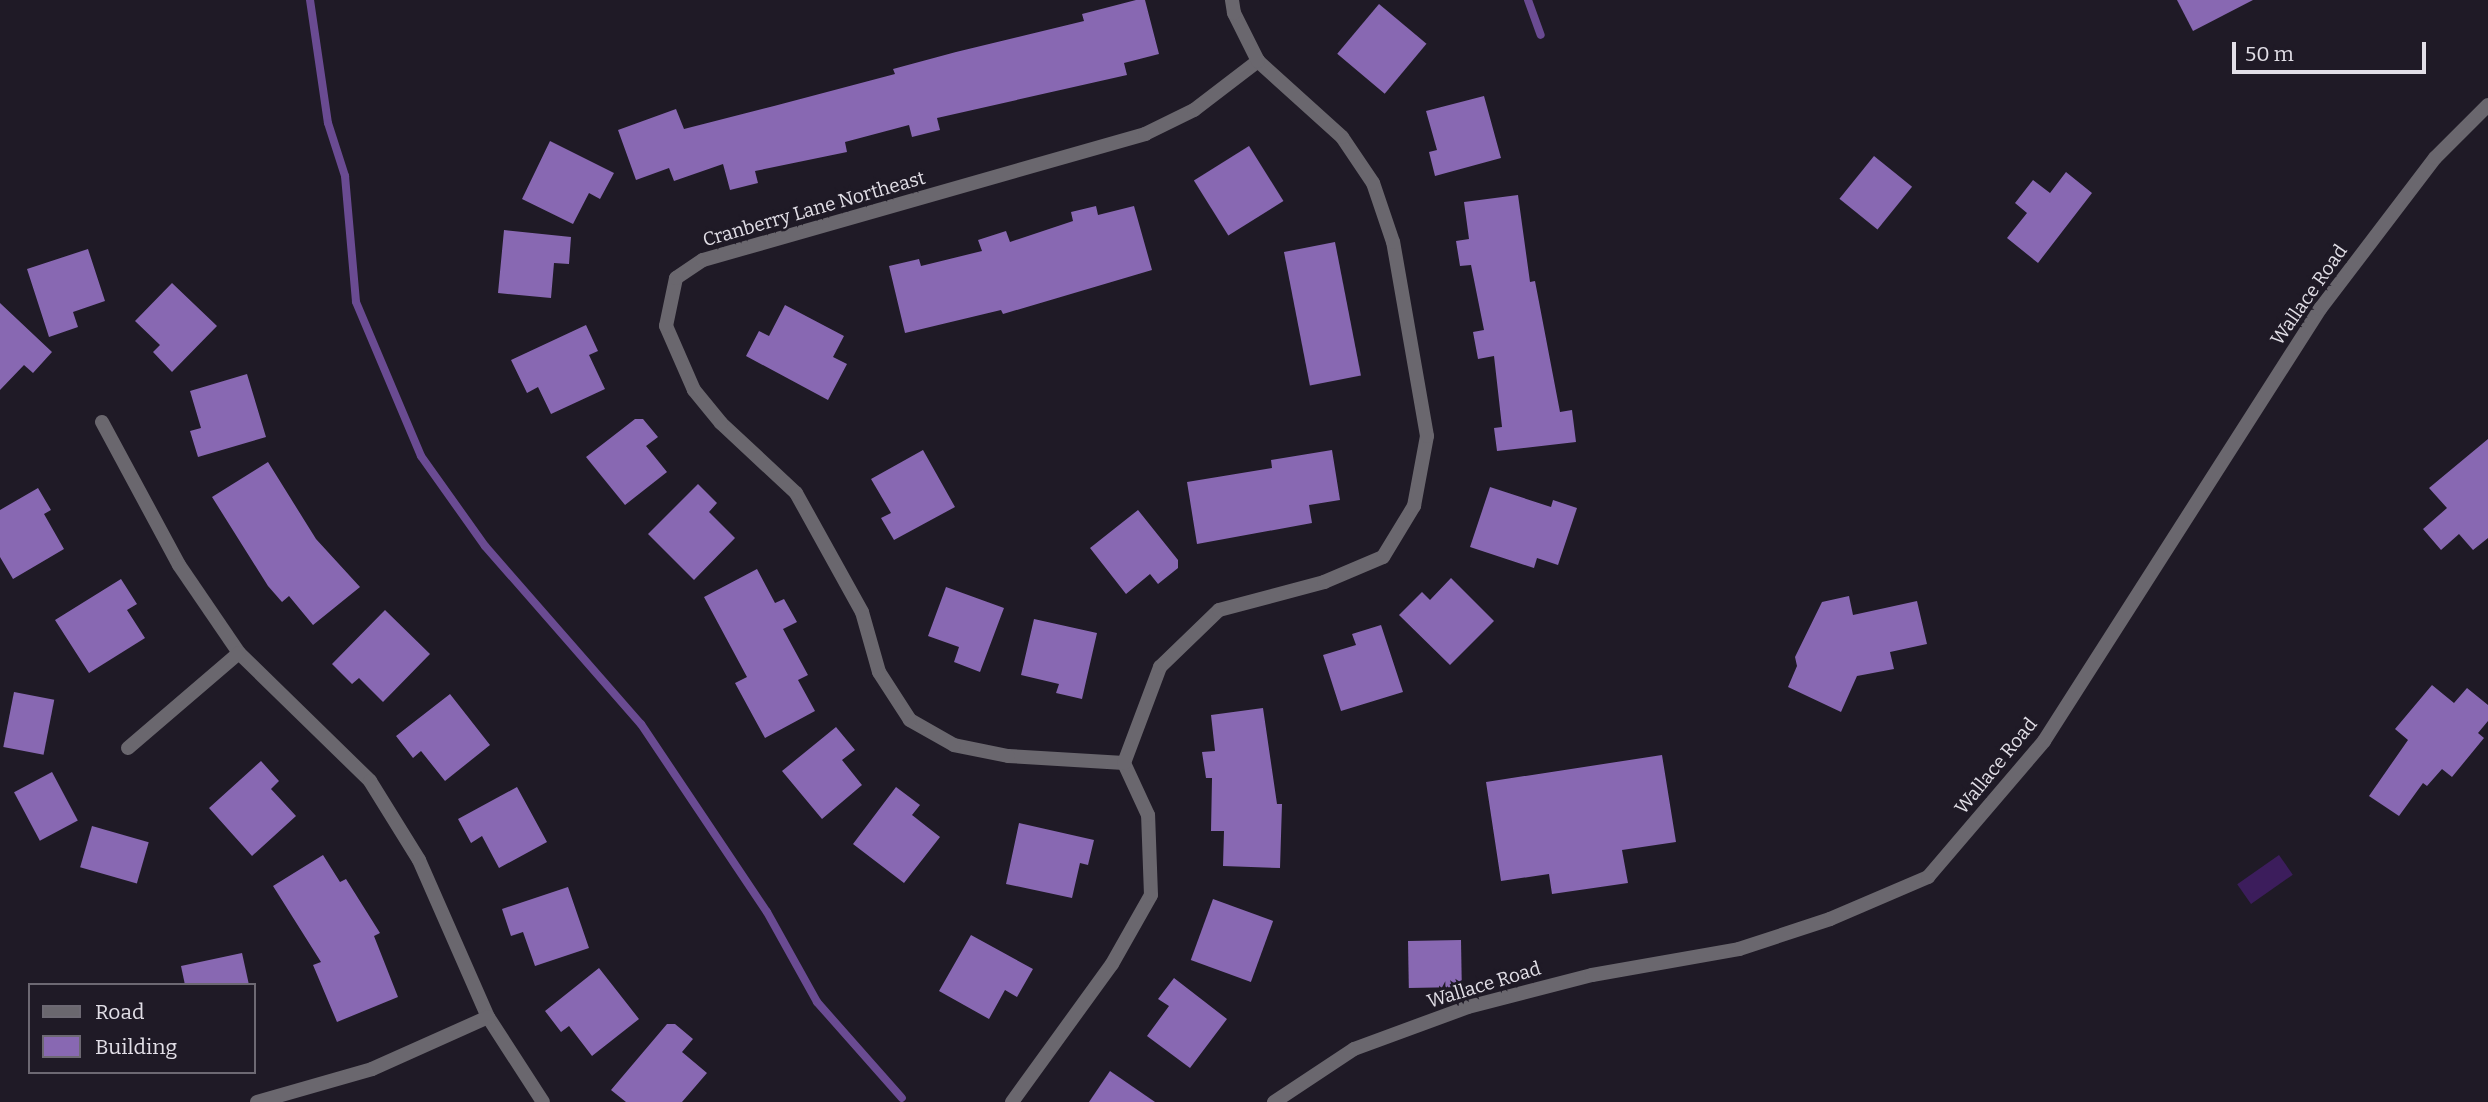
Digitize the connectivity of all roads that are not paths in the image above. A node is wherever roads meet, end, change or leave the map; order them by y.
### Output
1 (1232, 0) edge
2 (1258, 61) junction
3 (2488, 105) edge
4 (102, 422) dead end
5 (239, 653) junction
6 (128, 748) dead end
7 (1124, 763) junction
8 (488, 1017) junction
9 (257, 1102) edge
10 (543, 1102) edge
11 (1012, 1102) edge
12 (1274, 1102) edge

1 - 2 street
2 - 7 street
2 - 7 street, Cranberry Lane Northeast
3 - 12 street, Wallace Road
4 - 5 street
5 - 6 street
5 - 8 street
7 - 11 street
8 - 9 street
8 - 10 street

